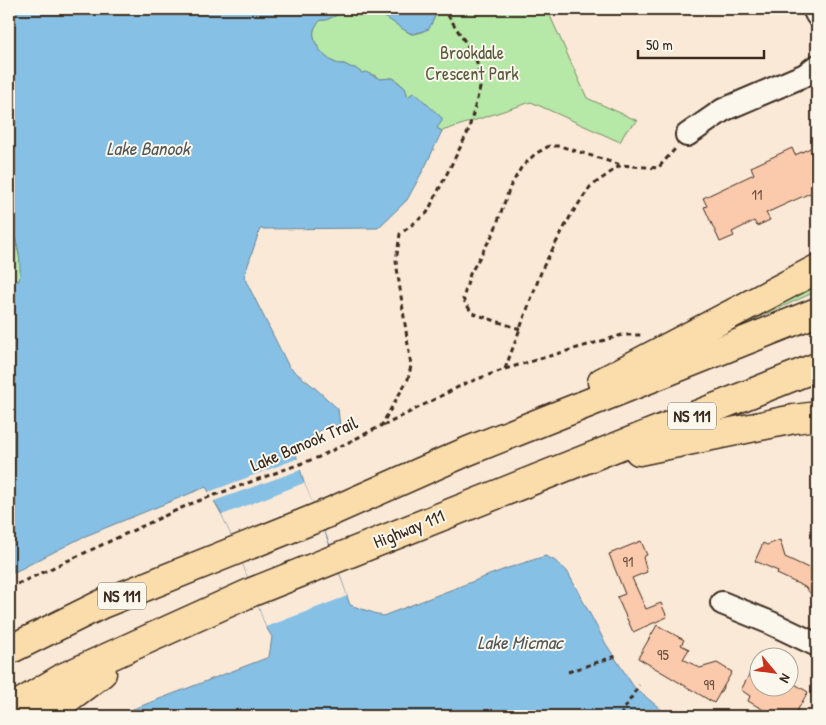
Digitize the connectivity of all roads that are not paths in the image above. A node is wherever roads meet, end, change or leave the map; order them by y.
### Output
1 (814, 9) edge
2 (817, 15) edge
3 (817, 66) edge
4 (687, 135) road end
5 (817, 269) edge
6 (817, 312) edge
7 (817, 366) edge
8 (817, 416) edge
9 (468, 451) junction
10 (566, 466) junction
11 (722, 603) dead end
12 (149, 638) junction
13 (817, 645) edge
14 (9, 650) edge
15 (9, 710) edge
16 (44, 716) edge

1 - 2 street
3 - 4 street
5 - 9 highway
6 - 9 highway, NS 111
7 - 10 highway, Highway 111 / NS 111
8 - 10 highway
9 - 14 highway, NS 111
10 - 12 highway, Highway 111 / NS 111
11 - 13 street
12 - 15 highway, Highway 111 / NS 111
12 - 16 highway

